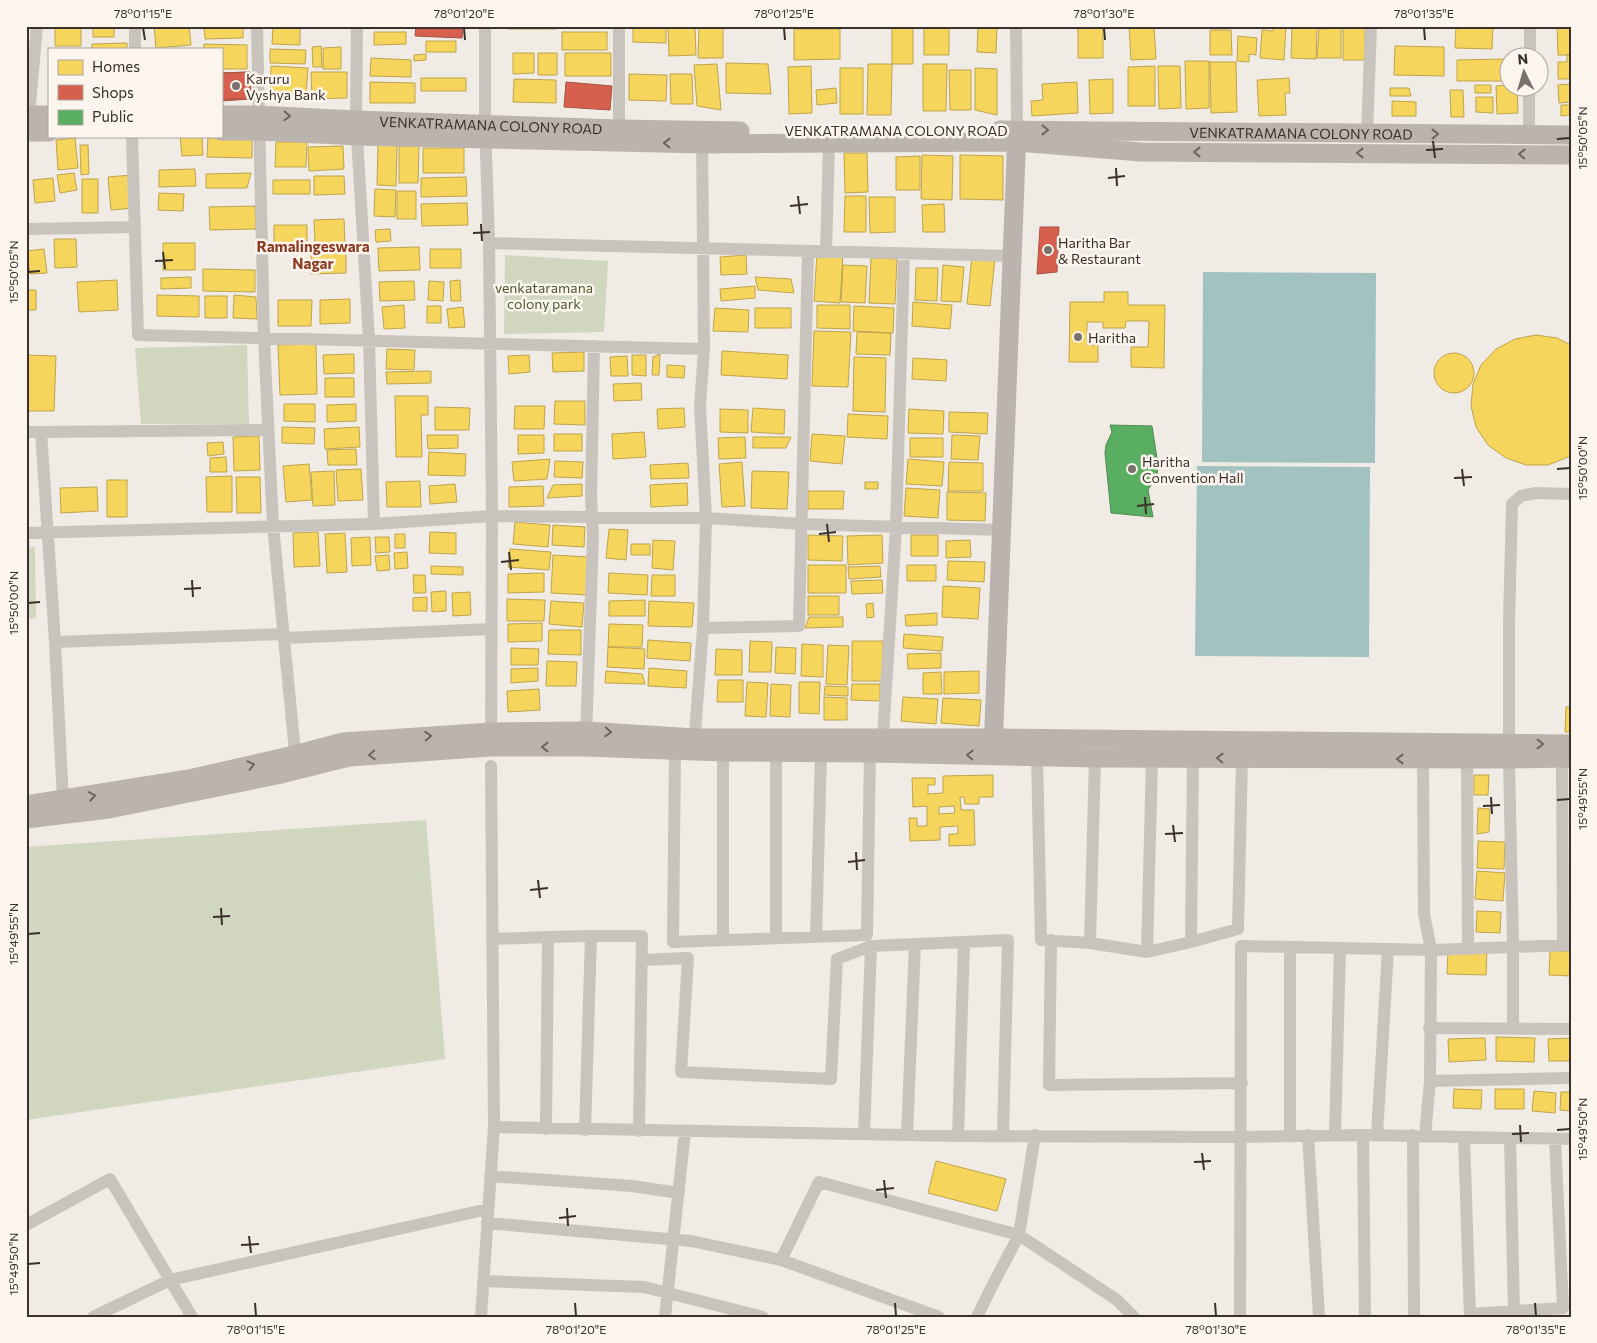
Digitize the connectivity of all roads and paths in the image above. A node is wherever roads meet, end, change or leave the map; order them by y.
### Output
1 (37, 26) edge
2 (135, 26) edge
3 (257, 26) edge
4 (357, 26) edge
5 (485, 26) edge
6 (619, 26) edge
7 (1016, 26) edge
8 (1371, 26) edge
9 (1530, 26) edge
10 (135, 48) edge
11 (1530, 48) edge
12 (1530, 98) edge
13 (48, 115) edge
14 (222, 115) edge
15 (27, 121) edge
16 (258, 123) junction
17 (357, 128) junction
18 (619, 129) junction
19 (222, 131) edge
20 (485, 131) junction
21 (48, 132) edge
22 (1367, 134) junction
23 (1529, 135) junction
24 (1571, 135) edge
25 (1016, 136) junction
26 (702, 137) junction
27 (132, 138) edge
28 (829, 143) junction
29 (1571, 155) edge
30 (135, 227) junction
31 (26, 229) edge
32 (489, 243) junction
33 (704, 248) junction
34 (808, 251) junction
35 (826, 251) junction
36 (904, 253) junction
37 (1012, 256) junction
38 (264, 338) junction
39 (369, 340) junction
40 (490, 344) junction
41 (594, 346) junction
42 (704, 349) junction
43 (268, 430) junction
44 (26, 432) edge
45 (41, 432) junction
46 (1571, 494) edge
47 (492, 516) junction
48 (592, 518) junction
49 (706, 518) junction
50 (374, 524) junction
51 (801, 524) junction
52 (273, 526) junction
53 (896, 527) junction
54 (1002, 530) junction
55 (48, 532) junction
56 (26, 533) edge
57 (703, 628) junction
58 (490, 630) junction
59 (285, 636) junction
60 (55, 642) junction
61 (883, 738) junction
62 (586, 739) junction
63 (694, 744) junction
64 (776, 746) junction
65 (993, 747) junction
66 (491, 748) junction
67 (675, 750) junction
68 (722, 752) junction
69 (1509, 752) junction
70 (870, 753) junction
71 (1568, 753) edge
72 (820, 754) junction
73 (1037, 756) junction
74 (1095, 758) junction
75 (1193, 758) junction
76 (1242, 758) junction
77 (1467, 758) junction
78 (1152, 759) junction
79 (1423, 759) junction
80 (296, 762) junction
81 (180, 788) junction
82 (63, 801) junction
83 (26, 805) edge
84 (26, 819) edge
85 (591, 936) junction
86 (548, 937) junction
87 (816, 937) junction
88 (776, 938) junction
89 (492, 939) junction
90 (723, 940) junction
91 (1051, 940) junction
92 (964, 942) junction
93 (1191, 942) junction
94 (1090, 943) junction
95 (915, 944) junction
96 (1567, 945) edge
97 (871, 946) junction
98 (1513, 946) junction
99 (1290, 947) junction
100 (1340, 948) junction
101 (1468, 948) junction
102 (1388, 949) junction
103 (1431, 950) junction
104 (1147, 952) junction
105 (642, 960) junction
106 (1429, 1028) junction
107 (1513, 1028) junction
108 (1571, 1029) edge
109 (1571, 1078) edge
110 (1430, 1081) junction
111 (1242, 1083) junction
112 (494, 1127) junction
113 (546, 1129) junction
114 (585, 1130) junction
115 (640, 1131) junction
116 (685, 1131) junction
117 (864, 1134) junction
118 (907, 1134) junction
119 (1004, 1135) junction
120 (1036, 1135) junction
121 (1308, 1135) junction
122 (1334, 1135) junction
123 (1363, 1135) junction
124 (1377, 1135) junction
125 (958, 1136) junction
126 (1290, 1136) junction
127 (1419, 1136) junction
128 (1241, 1137) junction
129 (1464, 1137) junction
130 (1510, 1138) junction
131 (1555, 1139) junction
132 (1571, 1139) edge
133 (490, 1176) junction
134 (678, 1193) junction
135 (488, 1209) junction
136 (487, 1223) junction
137 (26, 1225) edge
138 (1019, 1235) junction
139 (673, 1240) junction
140 (781, 1260) junction
141 (170, 1280) junction
142 (483, 1281) junction
143 (668, 1293) junction
144 (1514, 1311) junction
145 (1470, 1315) edge
146 (93, 1317) edge
147 (192, 1317) edge
148 (481, 1317) edge
149 (665, 1317) edge
150 (763, 1317) edge
151 (939, 1317) edge
152 (977, 1317) edge
153 (1134, 1317) edge
154 (1240, 1317) edge
155 (1319, 1317) edge
156 (1365, 1317) edge
157 (1414, 1317) edge

1 - 15 street
2 - 10 street
3 - 16 street
4 - 17 street
5 - 20 street
6 - 18 street
7 - 25 street
8 - 22 street
9 - 11 street
12 - 23 street
13 - 15 street
14 - 16 street, VENKATRAMANA COLONY ROAD
15 - 21 street
16 - 17 street, VENKATRAMANA COLONY ROAD
16 - 19 street
16 - 38 street
17 - 20 street, VENKATRAMANA COLONY ROAD
17 - 39 street
18 - 20 street, VENKATRAMANA COLONY ROAD
18 - 26 street, VENKATRAMANA COLONY ROAD
26 -> 20 street
20 - 32 street
22 -> 23 street, VENKATRAMANA COLONY ROAD
25 -> 22 street, VENKATRAMANA COLONY ROAD
23 - 24 street, VENKATRAMANA COLONY ROAD
25 - 26 street, VENKATRAMANA COLONY ROAD
25 - 28 street
29 -> 25 street
25 - 37 street
26 - 28 street
26 - 33 street
27 - 30 street
28 - 35 street
30 - 31 street
30 - 38 street
32 - 33 street
32 - 40 street
33 - 34 street
33 - 42 street
34 - 35 street
34 - 51 street
35 - 36 street
36 - 37 street
36 - 53 street
37 - 54 street
38 - 39 street
38 - 43 street
39 - 40 street
39 - 50 street
40 - 41 street
40 - 47 street
41 - 42 street
41 - 48 street
42 - 49 street
43 - 45 street
43 - 52 street
44 - 45 street
45 - 55 street
46 - 69 street
47 - 48 street
47 - 50 street
47 - 58 street
48 - 49 street
48 - 62 street
49 - 51 street
49 - 57 street
50 - 52 street
51 - 53 street
51 - 57 street
52 - 55 street
52 - 59 street
53 - 54 street
53 - 61 street
54 - 65 street
55 - 56 street
55 - 60 street
57 - 63 street
58 - 59 street
58 - 66 street
59 - 60 street
59 - 80 street
60 - 82 street
61 - 64 street
61 - 65 street
62 -> 63 street
62 - 66 street
62 - 67 street
63 - 64 street
63 - 67 street
63 - 68 street
64 - 68 street
64 - 72 street
64 - 88 street
65 - 69 street
65 -> 70 street
65 - 73 street
66 - 80 street
66 - 89 street
67 - 90 street
68 - 90 street
69 - 71 street
69 - 77 street
69 - 98 street
70 - 72 street
70 - 87 street
71 - 96 street
72 - 87 street
73 - 74 street
73 - 91 street
74 - 78 street
74 - 94 street
76 -> 75 street
75 - 78 street
75 - 93 street
79 -> 76 street
76 - 93 street
77 - 79 street
77 - 101 street
78 - 104 street
79 - 103 street
80 - 81 street
82 -> 81 street
81 - 84 street
82 - 83 street
85 - 86 street
85 - 105 street
85 - 114 street
86 - 89 street
86 - 113 street
87 - 88 street
88 - 90 street
89 - 112 street
91 - 94 street
91 - 111 street
92 - 95 street
92 - 119 street
92 - 125 street
93 - 104 street
94 - 104 street
95 - 97 street
95 - 118 street
96 - 98 street
97 - 105 street
97 - 117 street
98 - 101 street
98 - 107 street
99 - 100 street
99 - 111 street
99 - 126 street
100 - 102 street
100 - 122 street
101 - 103 street
102 - 103 street
102 - 124 street
103 - 106 street
105 - 115 street
106 - 107 street
106 - 110 street
107 - 108 street
109 - 110 street
110 - 127 street
111 - 128 street
112 - 113 street
112 - 133 street
113 - 114 street
114 - 115 street
115 - 116 street
116 - 117 street
116 - 134 street
117 - 118 street
118 - 125 street
119 - 120 street
119 - 125 street
120 - 128 street
120 - 138 street
121 - 122 street
121 - 126 street
121 - 155 street
122 - 123 street
123 - 124 street
123 - 156 street
124 - 127 street
126 - 128 street
127 - 129 street
127 - 157 street
128 - 154 street
129 - 130 street
129 - 145 street
130 - 131 street
130 - 144 street
131 - 132 street
131 - 144 street
133 - 134 street
133 - 135 street
134 - 139 street
135 - 136 street
135 - 141 street
136 - 139 street
136 - 142 street
137 - 141 street
138 - 140 street
138 - 152 street
138 - 153 street
139 - 140 street
139 - 143 street
140 - 151 street
141 - 146 street
141 - 147 street
142 - 143 street
142 - 148 street
143 - 149 street
143 - 150 street
144 - 145 street

